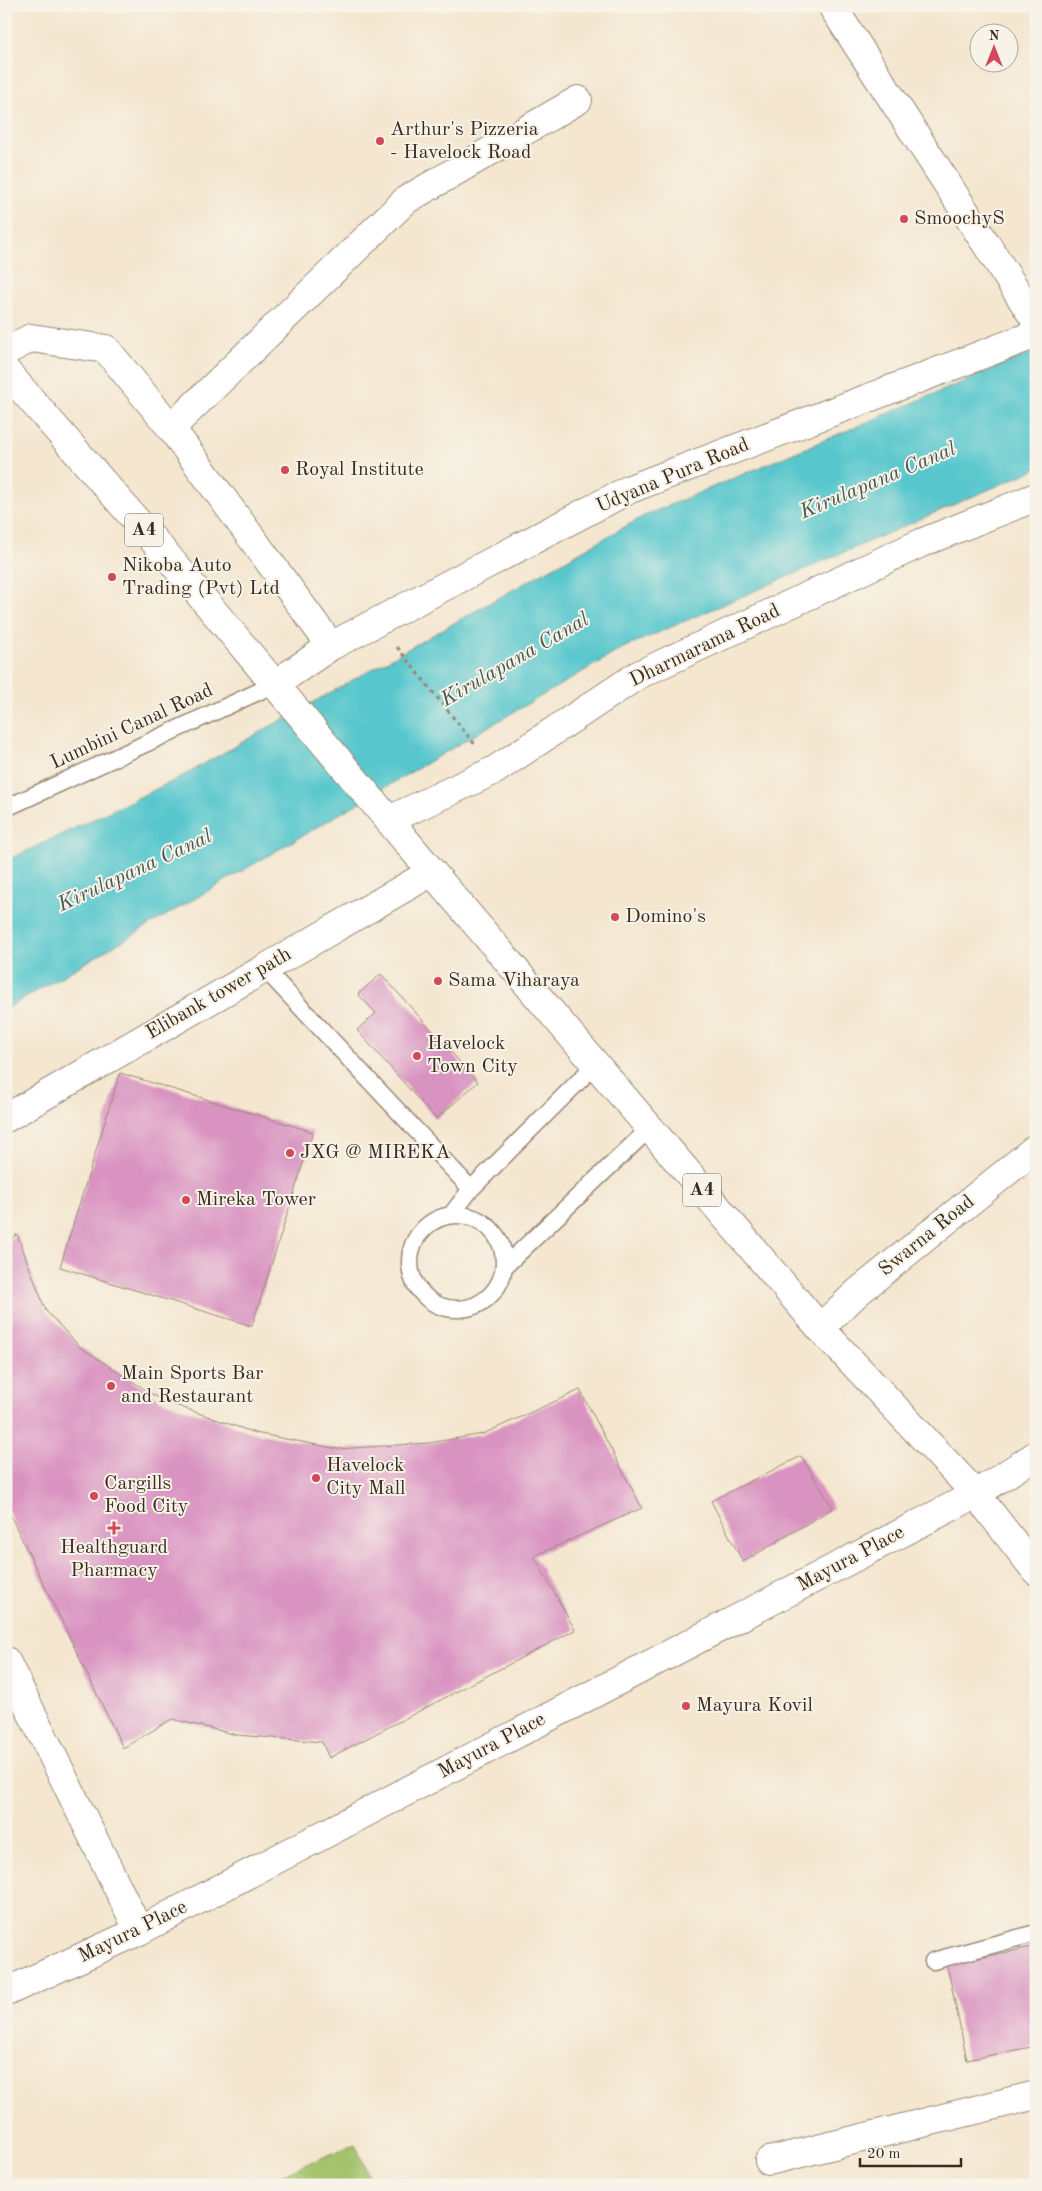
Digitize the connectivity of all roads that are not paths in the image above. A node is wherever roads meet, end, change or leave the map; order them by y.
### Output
1 (832, 6) edge
2 (578, 100) dead end
3 (1036, 321) edge
4 (1036, 334) edge
5 (6, 351) edge
6 (6, 371) edge
7 (171, 428) junction
8 (1036, 497) edge
9 (331, 646) junction
10 (277, 687) junction
11 (6, 808) edge
12 (382, 811) junction
13 (432, 872) junction
14 (264, 968) junction
15 (595, 1064) junction
16 (6, 1118) edge
17 (650, 1128) junction
18 (1036, 1148) edge
19 (471, 1189) junction
20 (451, 1215) junction
21 (504, 1267) junction
22 (820, 1328) junction
23 (1036, 1455) edge
24 (976, 1494) junction
25 (1036, 1571) edge
26 (6, 1661) edge
27 (139, 1931) junction
28 (1036, 1933) edge
29 (932, 1961) dead end
30 (6, 1992) edge
31 (1036, 2095) edge
32 (770, 2161) dead end

1 - 3 main road
2 - 7 main road
4 - 9 main road, Udyana Pura Road
5 - 7 main road
6 - 10 main road, A4
7 - 9 main road
8 - 12 main road, Dharmarama Road
9 - 10 main road, Udyana Pura Road
10 - 11 lane, Lumbini Canal Road
10 - 12 main road, A4
12 - 13 main road, A4
13 - 14 main road, Elibank tower path
13 - 15 main road, A4
14 - 16 main road, Elibank tower path
14 - 19 lane
15 - 17 main road, A4
15 - 19 lane
17 - 21 lane
17 - 22 main road, A4
18 - 22 main road, Swarna Road
19 - 20 lane
20 - 21 lane
20 - 21 lane
22 - 24 main road, A4
23 - 24 main road, Mayura Place
24 - 25 main road, A4
24 - 27 main road, Mayura Place
26 - 27 main road
27 - 30 main road, Mayura Place
28 - 29 lane
31 - 32 main road

